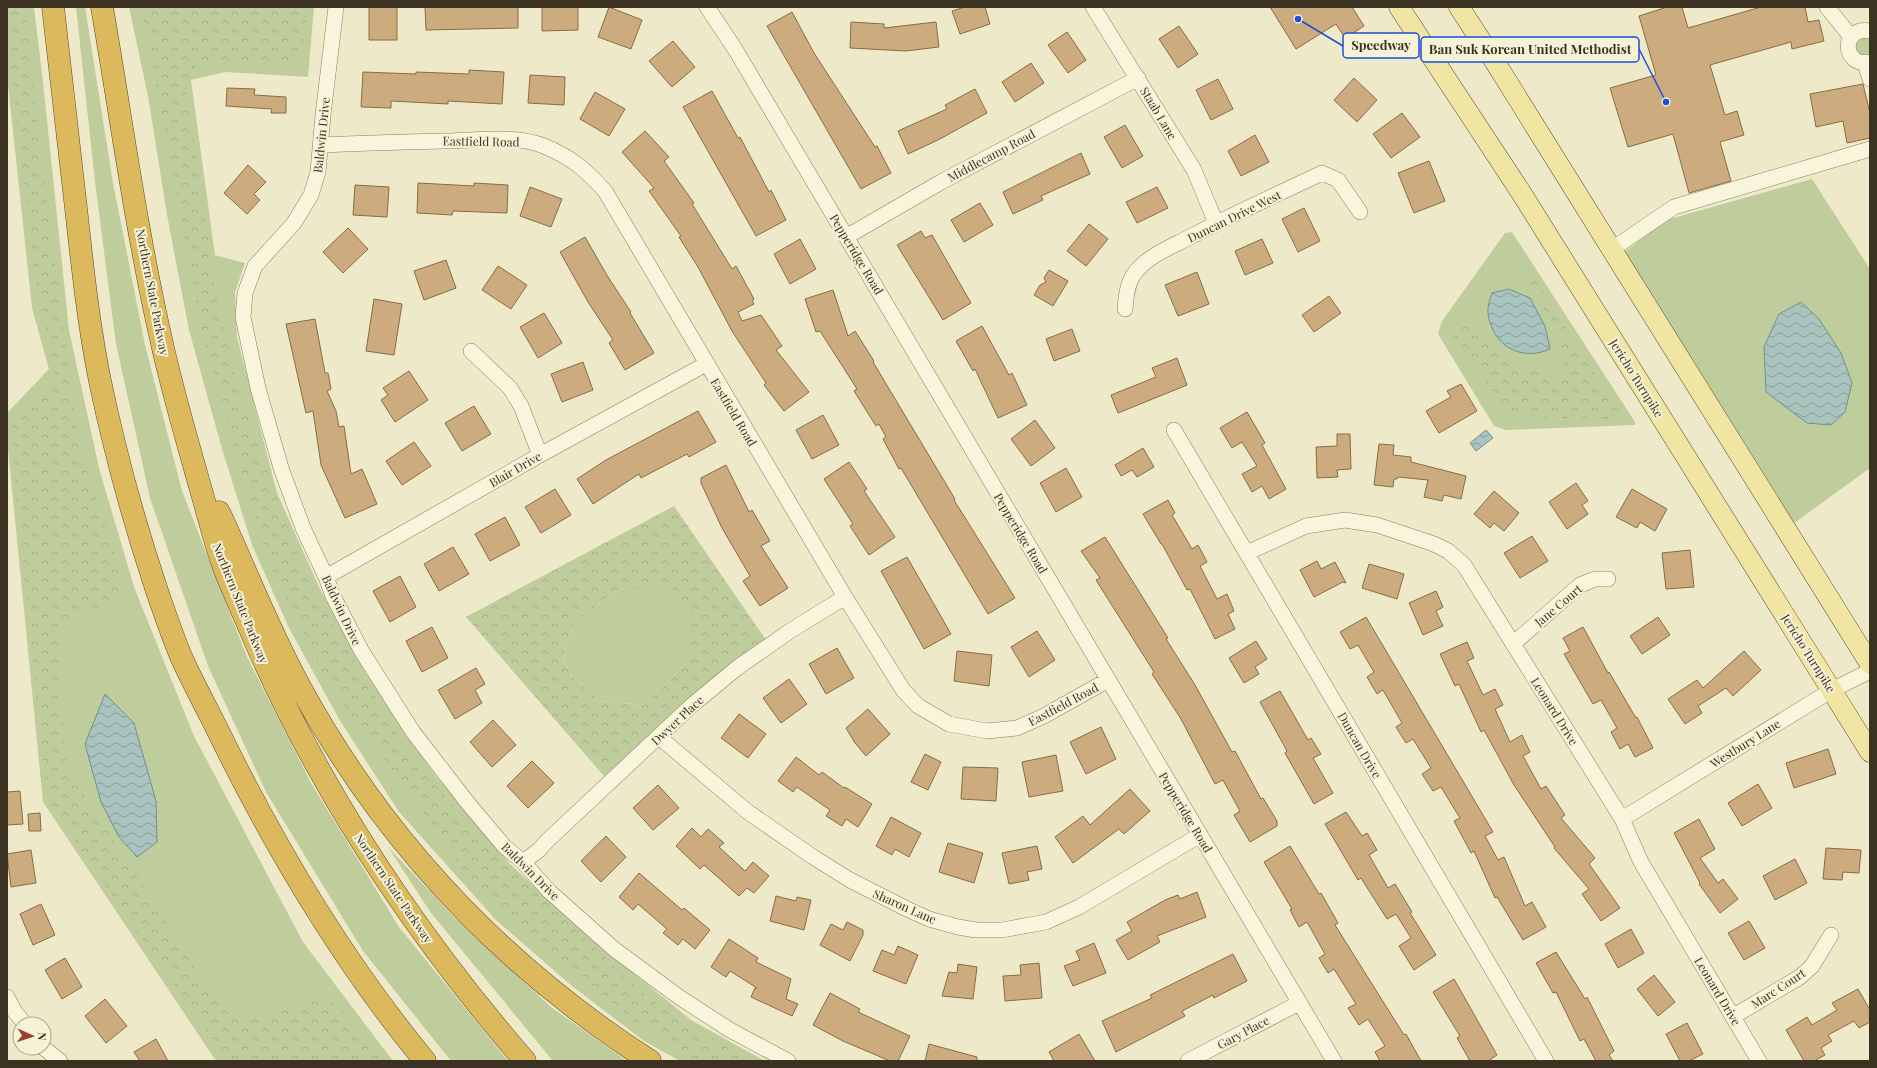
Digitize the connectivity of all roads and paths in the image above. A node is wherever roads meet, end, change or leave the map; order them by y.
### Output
1 (53, 7) edge
2 (102, 7) edge
3 (336, 7) edge
4 (707, 7) edge
5 (1093, 7) edge
6 (1399, 7) edge
7 (1459, 7) edge
8 (1827, 7) edge
9 (1870, 31) edge
10 (1851, 37) junction
11 (1868, 63) edge
12 (1138, 78) junction
13 (1870, 79) edge
14 (322, 145) junction
15 (1870, 149) edge
16 (1360, 212) dead end
17 (1216, 224) junction
18 (846, 237) junction
19 (1611, 250) junction
20 (1125, 309) dead end
21 (471, 351) dead end
22 (706, 364) junction
23 (1174, 430) dead end
24 (190, 451) junction
25 (540, 455) junction
26 (1247, 553) junction
27 (326, 576) junction
28 (1608, 579) dead end
29 (845, 597) junction
30 (1513, 644) junction
31 (183, 660) junction
32 (1870, 664) edge
33 (1870, 671) edge
34 (1108, 680) junction
35 (1832, 690) junction
36 (659, 737) junction
37 (1870, 752) edge
38 (1622, 819) junction
39 (1200, 835) junction
40 (523, 862) junction
41 (1831, 935) dead end
42 (7, 997) edge
43 (1299, 1003) junction
44 (18, 1016) edge
45 (1734, 1016) junction
46 (52, 1054) edge
47 (60, 1061) edge
48 (407, 1061) edge
49 (425, 1061) edge
50 (525, 1061) edge
51 (650, 1061) edge
52 (788, 1061) edge
53 (1188, 1061) edge
54 (1334, 1061) edge
55 (1546, 1061) edge
56 (1759, 1061) edge

1 - 31 highway
2 - 24 highway, Northern State Parkway
3 - 14 street, Baldwin Drive
4 - 18 street, Pepperidge Road
5 - 12 street, Staab Lane
6 - 35 main road, Jericho Turnpike
7 - 19 main road
8 - 10 street
9 - 10 street
10 - 11 street
11 - 13 street
12 - 17 street, Staab Lane
12 - 18 street, Middlecamp Road
14 - 22 street, Eastfield Road
14 - 27 street, Baldwin Drive
15 - 19 street
16 - 17 street, Duncan Drive West
17 - 20 street, Duncan Drive West
18 - 34 street, Pepperidge Road
19 - 32 main road
21 - 25 street
22 - 25 street, Blair Drive
22 - 29 street, Eastfield Road
23 - 26 street, Duncan Drive
24 - 50 highway, Northern State Parkway
24 - 51 highway
25 - 27 street, Blair Drive
26 - 30 street, Leonard Drive
26 - 55 street, Duncan Drive
27 - 40 street, Baldwin Drive
28 - 30 street, Jane Court
29 - 34 street, Eastfield Road
29 - 36 street, Dwyer Place
30 - 38 street, Leonard Drive
31 - 48 highway
31 - 49 highway
33 - 35 street, Westbury Lane
34 - 39 street, Pepperidge Road
35 - 37 main road, Jericho Turnpike
35 - 38 street, Westbury Lane
36 - 39 street, Sharon Lane
36 - 40 street, Dwyer Place
38 - 45 street, Leonard Drive
39 - 43 street, Pepperidge Road
40 - 52 street, Baldwin Drive
41 - 45 street, Marc Court
42 - 44 street
43 - 53 street, Gary Place
43 - 54 street, Pepperidge Road
45 - 56 street, Leonard Drive
46 - 47 street

